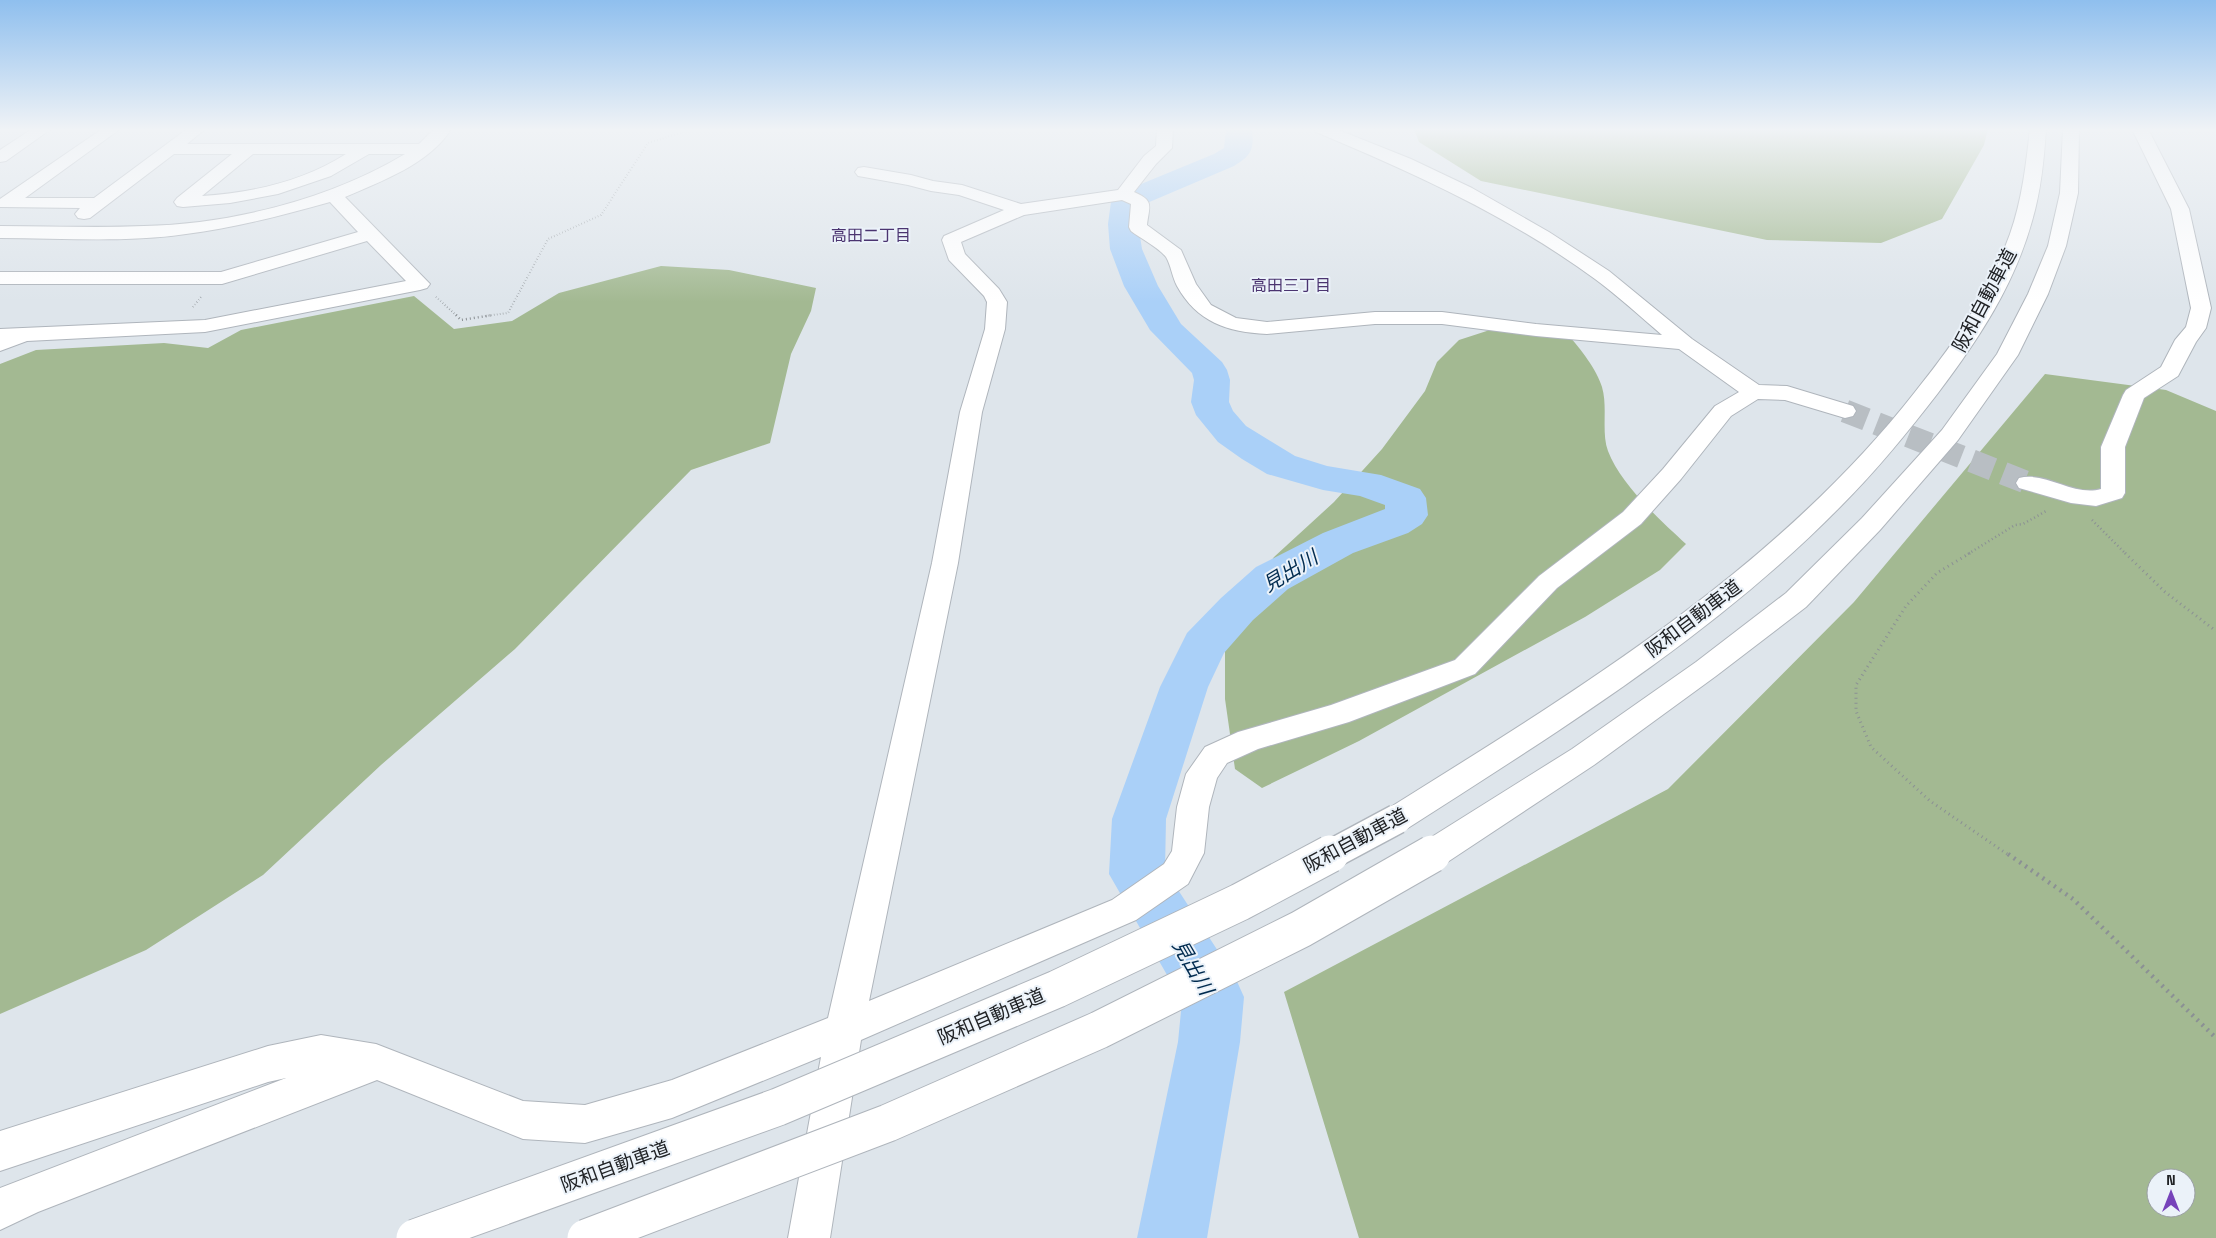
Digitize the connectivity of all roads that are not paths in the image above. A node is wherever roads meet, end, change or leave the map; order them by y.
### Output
1 (28, 187) edge
2 (120, 187) edge
3 (202, 187) edge
4 (275, 187) edge
5 (355, 187) edge
6 (937, 187) edge
7 (1137, 187) edge
8 (1455, 187) edge
9 (2032, 187) edge
10 (2069, 187) edge
11 (2169, 187) edge
12 (334, 196) junction
13 (1132, 197) junction
14 (99, 203) junction
15 (1020, 210) junction
16 (0, 232) edge
17 (61, 232) junction
18 (370, 234) junction
19 (0, 278) edge
20 (0, 335) edge
21 (22, 335) junction
22 (1686, 343) junction
23 (0, 345) edge
24 (1754, 392) junction
25 (1845, 411) tunnel mouth
26 (2028, 484) tunnel mouth
27 (845, 1028) junction
28 (376, 1062) junction
29 (0, 1151) edge
30 (0, 1209) edge
31 (416, 1238) edge
32 (586, 1238) edge
33 (809, 1238) edge

1 - 14 main road
2 - 14 main road
3 - 4 main road
5 - 12 main road
6 - 15 main road
7 - 13 main road
8 - 22 main road
9 - 31 main road, 阪和自動車道, bridge
10 - 32 main road, bridge
11 - 26 main road
12 - 17 main road
12 - 18 main road
13 - 15 main road
13 - 22 main road
14 - 17 main road
15 - 27 main road
16 - 17 main road
18 - 19 main road
18 - 21 main road
20 - 21 main road
21 - 23 main road
22 - 24 main road
24 - 25 main road
24 - 27 main road
27 - 28 main road
27 - 33 main road
28 - 29 main road
28 - 30 main road

